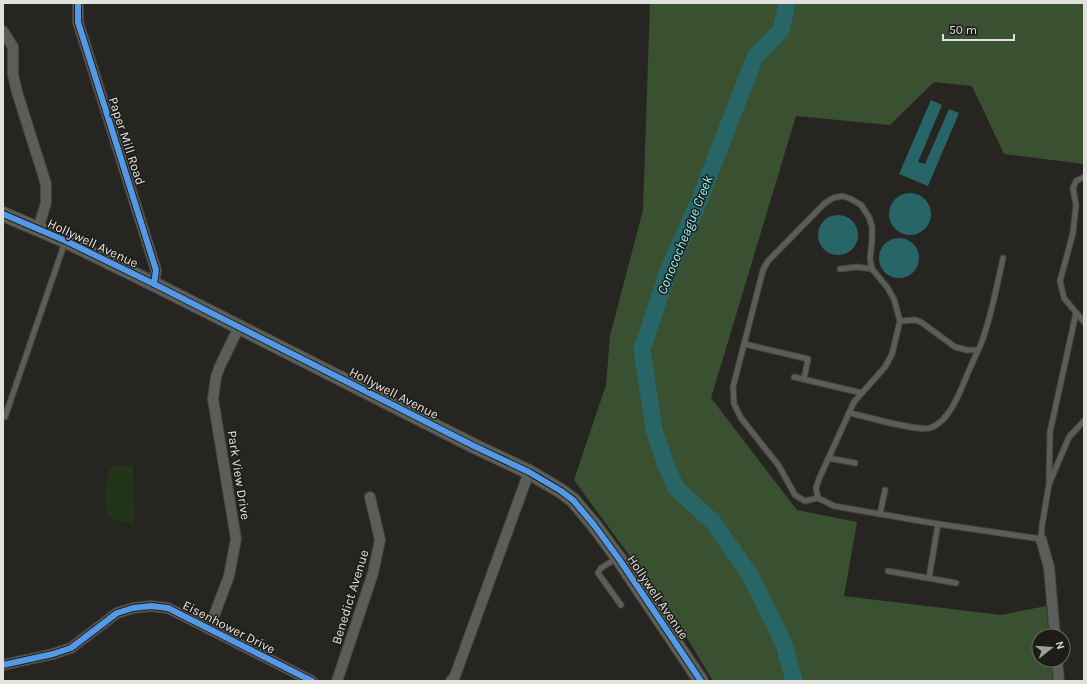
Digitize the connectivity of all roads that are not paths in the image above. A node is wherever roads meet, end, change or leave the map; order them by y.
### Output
1 (78, 3) edge
2 (3, 31) edge
3 (1084, 177) edge
4 (3, 214) edge
5 (38, 229) junction
6 (66, 241) junction
7 (1002, 258) dead end
8 (872, 269) junction
9 (840, 270) dead end
10 (154, 284) junction
11 (1076, 313) junction
12 (900, 321) junction
13 (1084, 322) edge
14 (239, 327) junction
15 (744, 344) junction
16 (978, 350) junction
17 (794, 377) dead end
18 (804, 379) junction
19 (862, 393) junction
20 (849, 413) junction
21 (6, 417) dead end
22 (1084, 421) edge
23 (828, 458) junction
24 (855, 463) dead end
25 (529, 472) junction
26 (1049, 484) junction
27 (885, 490) dead end
28 (370, 497) dead end
29 (818, 498) junction
30 (880, 514) junction
31 (938, 524) junction
32 (1041, 539) junction
33 (618, 557) junction
34 (888, 571) dead end
35 (929, 578) junction
36 (956, 583) dead end
37 (621, 605) dead end
38 (1054, 628) edge
39 (209, 629) junction
40 (3, 665) edge
41 (1058, 668) edge
42 (312, 681) edge
43 (337, 681) edge
44 (451, 681) edge
45 (702, 681) edge
46 (1059, 681) edge

1 - 10 street, Paper Mill Road
2 - 5 street
3 - 11 lane
4 - 5 street, Hollywell Avenue
5 - 6 street, Hollywell Avenue
6 - 10 street, Hollywell Avenue
6 - 21 lane
7 - 16 lane
8 - 9 lane
8 - 12 lane
8 - 15 lane
10 - 14 street, Hollywell Avenue
11 - 13 lane
11 - 26 lane
12 - 16 lane
12 - 19 lane
14 - 25 street, Hollywell Avenue
14 - 39 street, Park View Drive
15 - 18 lane
15 - 29 lane
16 - 20 lane
17 - 18 lane
18 - 19 lane
19 - 20 lane
20 - 23 lane
22 - 26 lane
23 - 24 lane
23 - 29 lane
25 - 33 street, Hollywell Avenue
25 - 44 street
26 - 32 lane
27 - 30 lane
28 - 43 street, Benedict Avenue
29 - 30 lane
30 - 31 lane
31 - 32 lane
31 - 35 lane
32 - 38 street
33 - 37 lane
33 - 45 street, Hollywell Avenue
34 - 35 lane
35 - 36 lane
39 - 40 street, Eisenhower Drive
39 - 42 street, Eisenhower Drive
41 - 46 street

